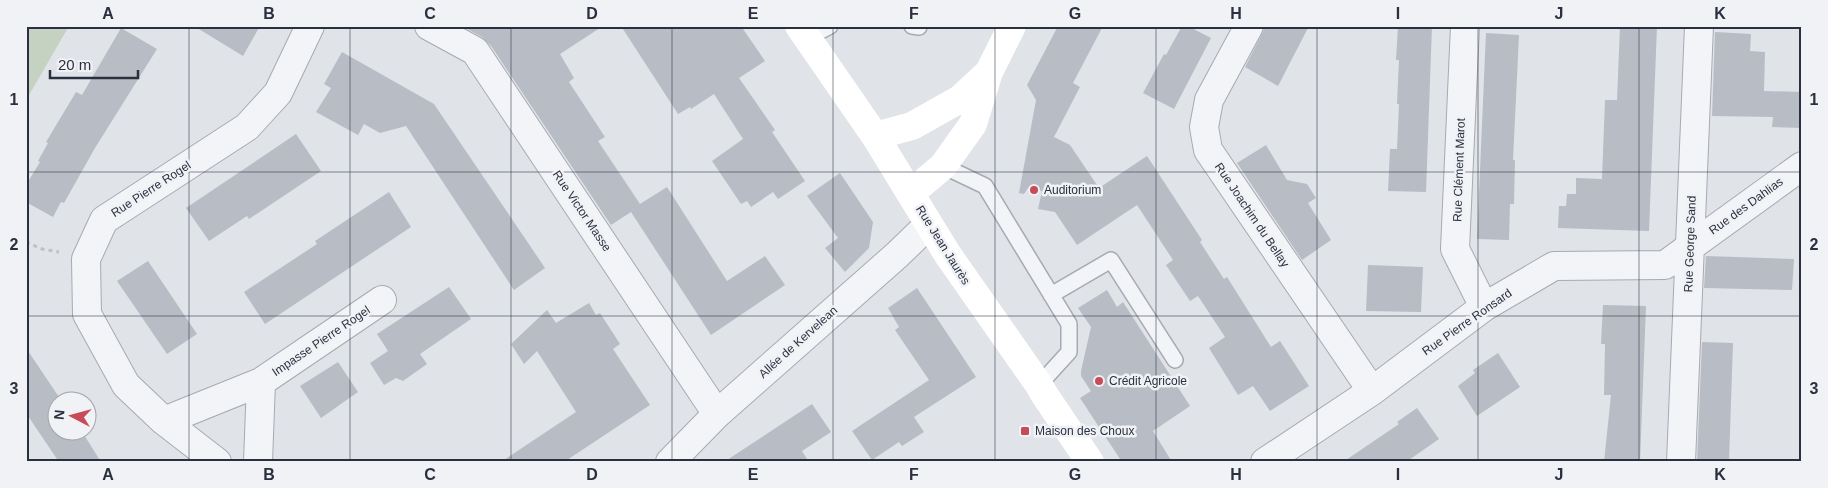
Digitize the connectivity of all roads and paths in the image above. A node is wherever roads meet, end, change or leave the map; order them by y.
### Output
1 (310, 26) edge
2 (429, 26) edge
3 (1012, 26) edge
4 (1249, 26) edge
5 (1465, 26) edge
6 (1699, 26) edge
7 (812, 30) edge
8 (989, 72) junction
9 (875, 136) junction
10 (943, 166) junction
11 (1802, 166) edge
12 (911, 193) junction
13 (928, 224) junction
14 (1690, 246) junction
15 (1051, 295) junction
16 (382, 300) dead end
17 (1484, 308) junction
18 (1175, 360) dead end
19 (260, 382) junction
20 (1039, 384) junction
21 (1372, 391) junction
22 (717, 414) junction
23 (164, 421) junction
24 (217, 462) edge
25 (258, 462) edge
26 (670, 462) edge
27 (1090, 462) edge
28 (1265, 462) edge
29 (1681, 462) edge

1 - 23 street, Rue Pierre Rogel
2 - 22 street, Rue Victor Masse
3 - 8 main road
4 - 21 street, Rue Joachim du Bellay
5 - 17 street, Rue Clément Marot
6 - 14 street, Rue George Sand
7 - 9 main road, Rue Jean Jaurès
8 - 9 main road
8 - 10 main road
9 - 12 main road, Rue Jean Jaurès
10 - 12 main road
10 - 15 lane
11 - 14 street, Rue des Dahlias
12 - 13 main road, Rue Jean Jaurès
13 - 20 main road, Rue Jean Jaurès
13 - 22 street, Allée de Kervelean
14 - 17 street, Rue Pierre Ronsard
14 - 29 street, Rue George Sand
15 - 18 lane
15 - 20 lane
16 - 19 street, Impasse Pierre Rogel
17 - 21 street, Rue Pierre Ronsard
19 - 23 street, Impasse Pierre Rogel
19 - 25 street, Impasse Pierre Rogel
20 - 27 main road, Rue Jean Jaurès
21 - 28 street, Rue Pierre Ronsard
22 - 26 street, Allée de Kervelean
23 - 24 street, Rue Pierre Rogel

